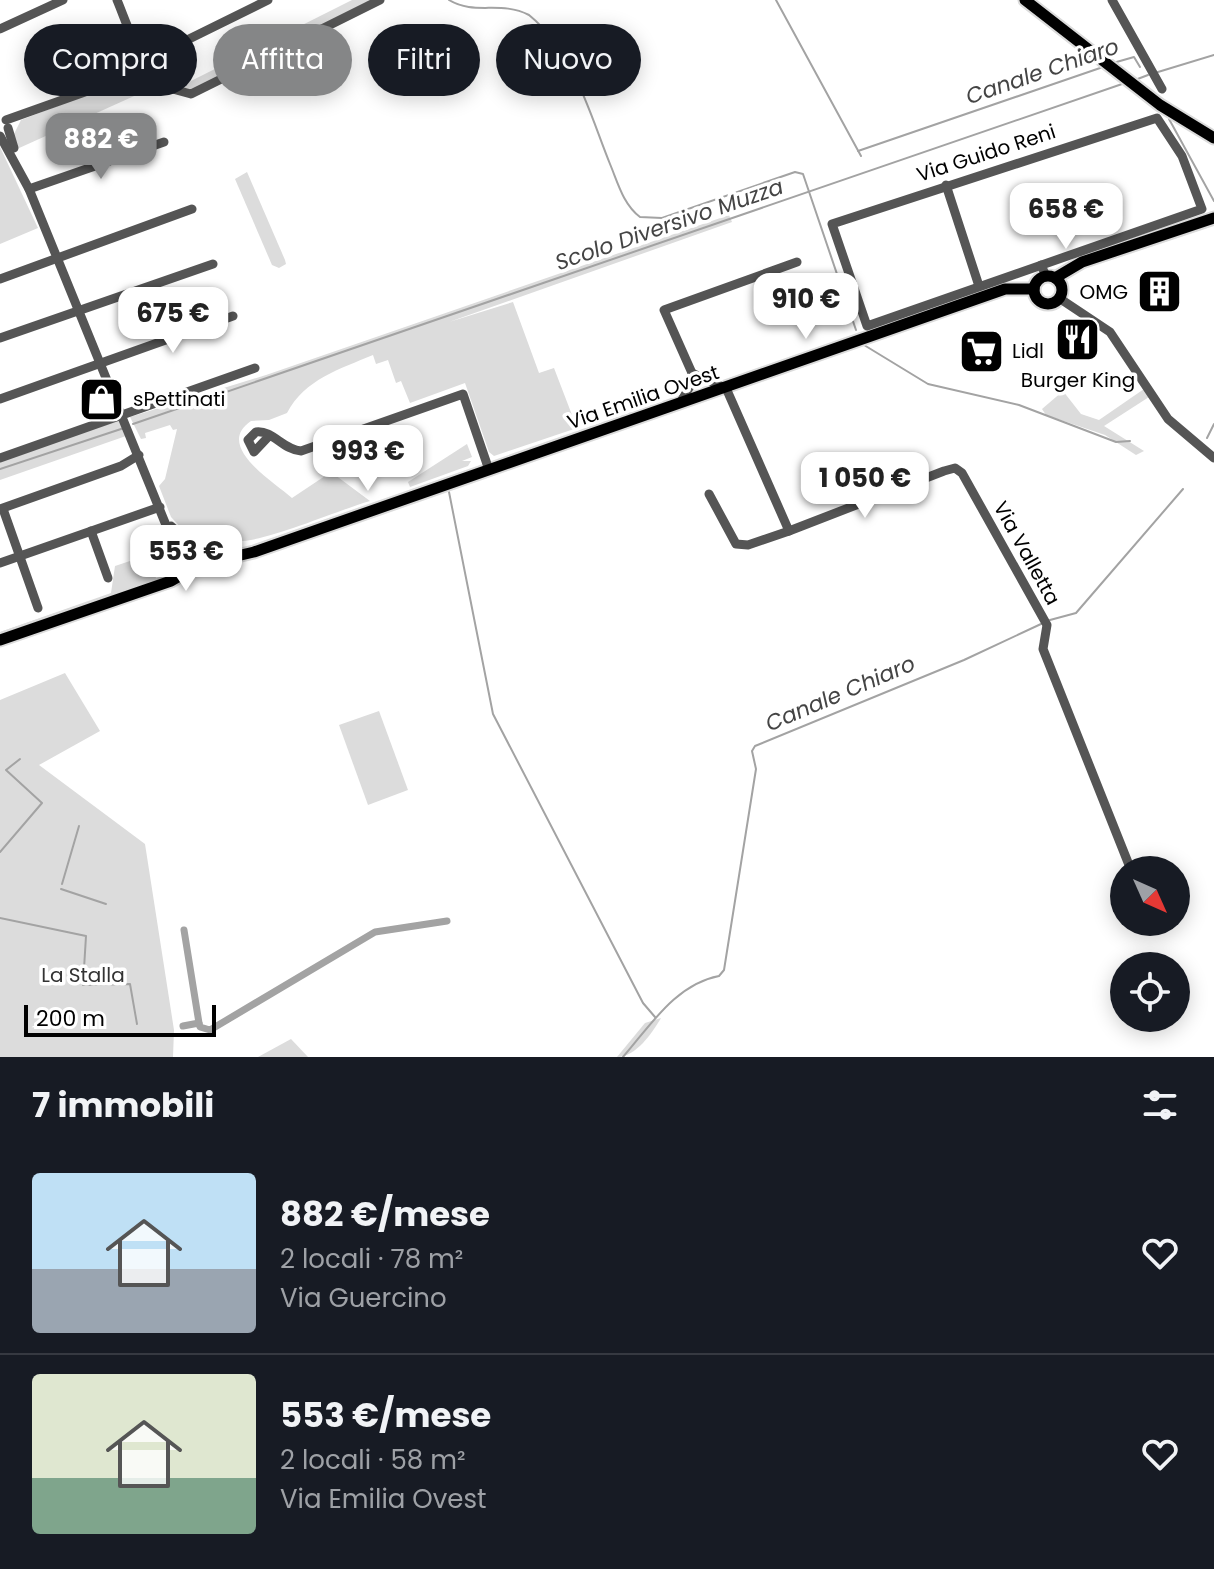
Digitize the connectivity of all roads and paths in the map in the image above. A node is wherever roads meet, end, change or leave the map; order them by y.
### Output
1 (63, 0) edge
2 (117, 0) edge
3 (268, 0) edge
4 (380, 0) edge
5 (1025, 0) edge
6 (1112, 0) edge
7 (128, 24) edge
8 (0, 29) edge
9 (197, 36) edge
10 (1160, 85) dead end
11 (197, 91) edge
12 (74, 96) edge
13 (3, 124) edge
14 (1198, 126) junction
15 (1214, 129) edge
16 (1214, 138) edge
17 (164, 142) dead end
18 (946, 185) junction
19 (29, 189) junction
20 (192, 209) dead end
21 (1214, 218) edge
22 (58, 259) junction
23 (797, 262) dead end
24 (1089, 263) junction
25 (213, 264) dead end
26 (1047, 273) junction
27 (0, 279) edge
28 (979, 286) junction
29 (1034, 289) junction
30 (1060, 294) junction
31 (80, 311) junction
32 (233, 316) dead end
33 (0, 338) edge
34 (102, 363) junction
35 (255, 368) dead end
36 (694, 378) junction
37 (725, 388) junction
38 (700, 397) junction
39 (0, 399) edge
40 (680, 403) junction
41 (122, 415) junction
42 (270, 435) dead end
43 (1212, 453) edge
44 (0, 458) edge
45 (142, 464) junction
46 (126, 467) junction
47 (486, 471) junction
48 (709, 494) dead end
49 (2, 509) edge
50 (162, 512) junction
51 (91, 531) junction
52 (789, 531) junction
53 (189, 542) junction
54 (211, 542) junction
55 (265, 547) junction
56 (20, 556) junction
57 (189, 560) junction
58 (211, 562) junction
59 (0, 563) edge
60 (108, 578) dead end
61 (38, 608) dead end
62 (0, 640) edge
63 (1125, 856) edge

1 - 8 street
2 - 7 street
3 - 9 street
4 - 11 street
5 - 14 main road
6 - 10 street
12 - 13 street
13 - 19 street
14 - 15 main road
14 - 16 main road
17 - 19 street
18 - 26 street, Via Guido Reni
18 - 28 street
18 - 28 street, Via Guido Reni
19 - 22 street
20 - 22 street
21 - 24 main road
22 - 27 street
22 - 31 street
23 - 36 street
24 - 26 main road
24 - 30 main road
25 - 31 street
26 - 28 street
26 - 29 main road
26 - 30 main road
29 - 30 main road
29 - 37 main road, Via Emilia Ovest
30 - 43 street
31 - 33 street
31 - 34 street
32 - 34 street
34 - 39 street
34 - 41 street
35 - 41 street
36 - 37 street
36 - 38 street
36 - 40 street
37 - 38 main road, Via Emilia Ovest
37 - 52 street
38 - 40 main road, Via Emilia Ovest
40 - 47 main road, Via Emilia Ovest
41 - 44 street
41 - 45 street
42 - 47 street
45 - 46 street
45 - 46 street
45 - 50 street
46 - 49 street
47 - 55 main road, Via Emilia Ovest
48 - 52 street, Via Valletta
49 - 56 street
50 - 51 street
50 - 53 street
50 - 57 street
51 - 56 street
51 - 60 street
52 - 63 street, Via Valletta
53 - 54 main road
53 - 57 main road
54 - 55 main road, Via Emilia Ovest
54 - 58 main road
55 - 58 main road, Via Emilia Ovest
56 - 59 street
56 - 61 street
57 - 58 main road
57 - 62 main road

